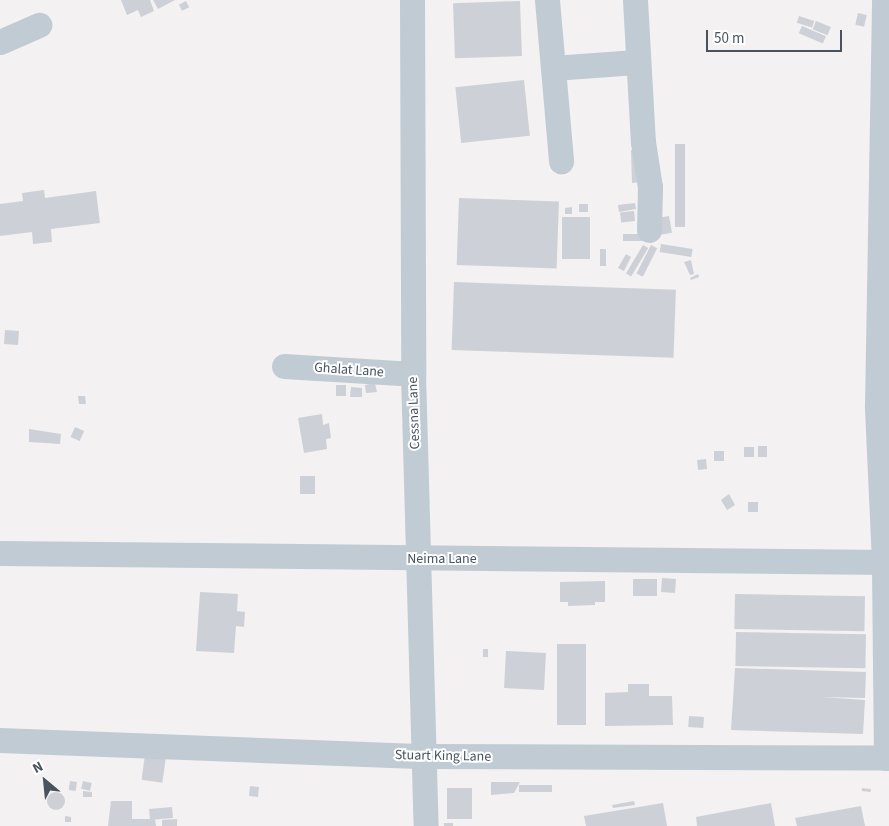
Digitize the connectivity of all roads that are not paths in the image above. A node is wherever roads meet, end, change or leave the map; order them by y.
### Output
1 (412, 0) edge
2 (547, 0) edge
3 (635, 0) edge
4 (884, 0) edge
5 (39, 26) dead end
6 (0, 42) edge
7 (636, 62) junction
8 (553, 68) junction
9 (561, 161) dead end
10 (649, 230) dead end
11 (284, 366) dead end
12 (413, 374) junction
13 (0, 553) edge
14 (418, 559) junction
15 (887, 562) edge
16 (0, 740) edge
17 (424, 756) junction
18 (426, 826) edge

1 - 12 street, Cessna Lane
2 - 8 street
3 - 7 street
4 - 15 street
5 - 6 street
7 - 8 street
7 - 10 street
8 - 9 street
11 - 12 street, Ghalat Lane
12 - 14 street, Cessna Lane
13 - 14 street, Neima Lane
14 - 15 street, Neima Lane
14 - 17 street, Cessna Lane
15 - 17 street, Stuart King Lane
16 - 17 street, Stuart King Lane
17 - 18 street, Cessna Lane

